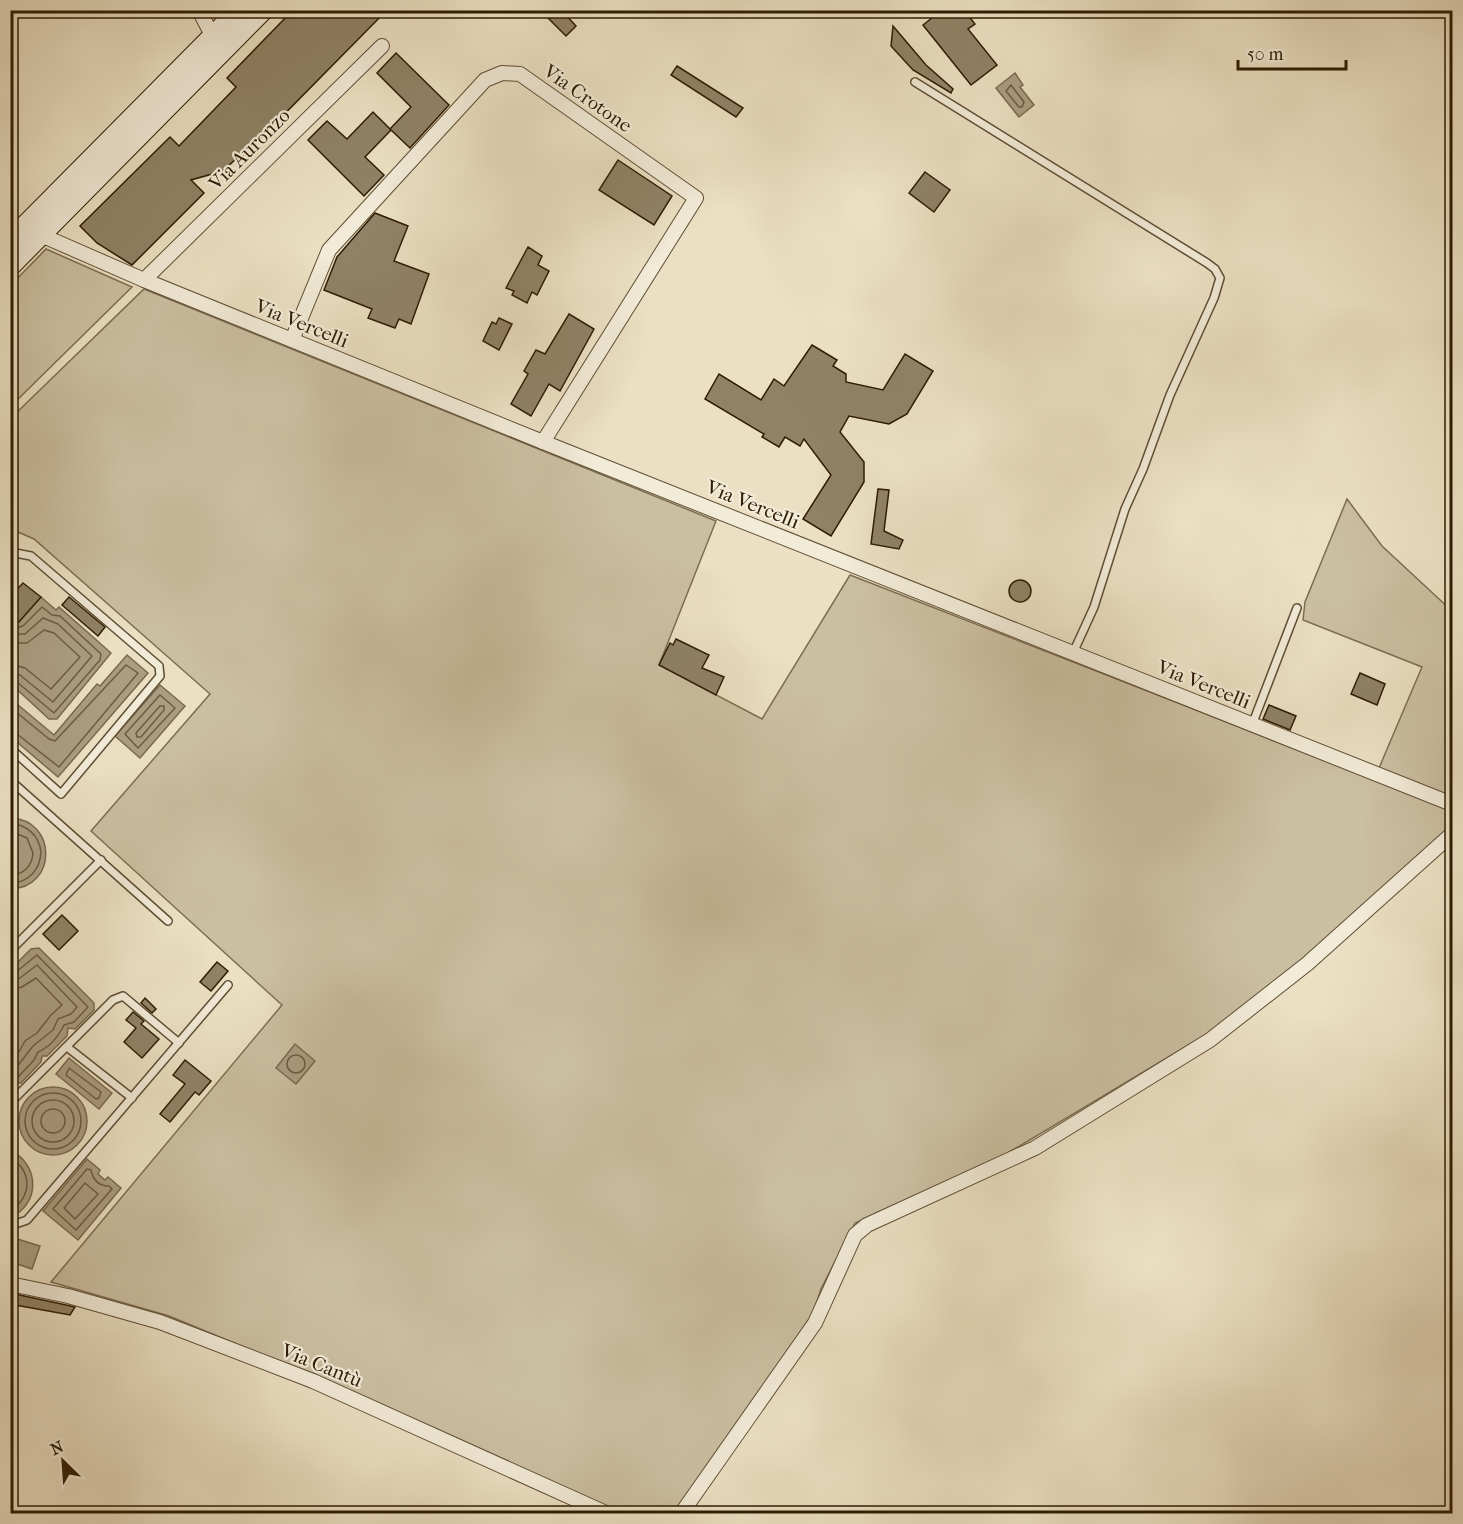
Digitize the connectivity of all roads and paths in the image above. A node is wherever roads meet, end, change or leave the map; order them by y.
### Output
1 (199, 10) edge
2 (239, 10) edge
3 (263, 10) edge
4 (213, 36) junction
5 (382, 46) dead end
6 (915, 82) dead end
7 (41, 235) junction
8 (10, 241) edge
9 (10, 266) edge
10 (144, 280) junction
11 (292, 340) junction
12 (543, 442) junction
13 (10, 552) edge
14 (1297, 608) dead end
15 (1072, 653) junction
16 (1252, 725) junction
17 (10, 748) edge
18 (10, 780) edge
19 (1452, 804) edge
20 (1452, 834) edge
21 (101, 860) junction
22 (168, 921) dead end
23 (10, 951) edge
24 (228, 985) dead end
25 (179, 1043) junction
26 (67, 1047) junction
27 (132, 1098) junction
28 (10, 1103) edge
29 (10, 1226) edge
30 (10, 1284) edge
31 (608, 1514) edge
32 (681, 1514) edge

1 - 4 street
2 - 4 main road
3 - 7 main road
4 - 8 main road
5 - 10 street, Via Auronzo
6 - 15 lane
7 - 9 main road
7 - 10 street, Via Vercelli
10 - 11 street, Via Vercelli
11 - 12 street, Via Vercelli
11 - 12 street, Via Crotone
12 - 15 street, Via Vercelli
13 - 17 lane
14 - 16 lane
15 - 16 street, Via Vercelli
16 - 19 street, Via Vercelli
18 - 21 lane
20 - 32 street
21 - 22 lane
21 - 23 lane
24 - 25 lane
25 - 26 lane
25 - 27 lane
26 - 27 lane
26 - 28 lane
27 - 29 lane
30 - 31 street, Via Cantù

